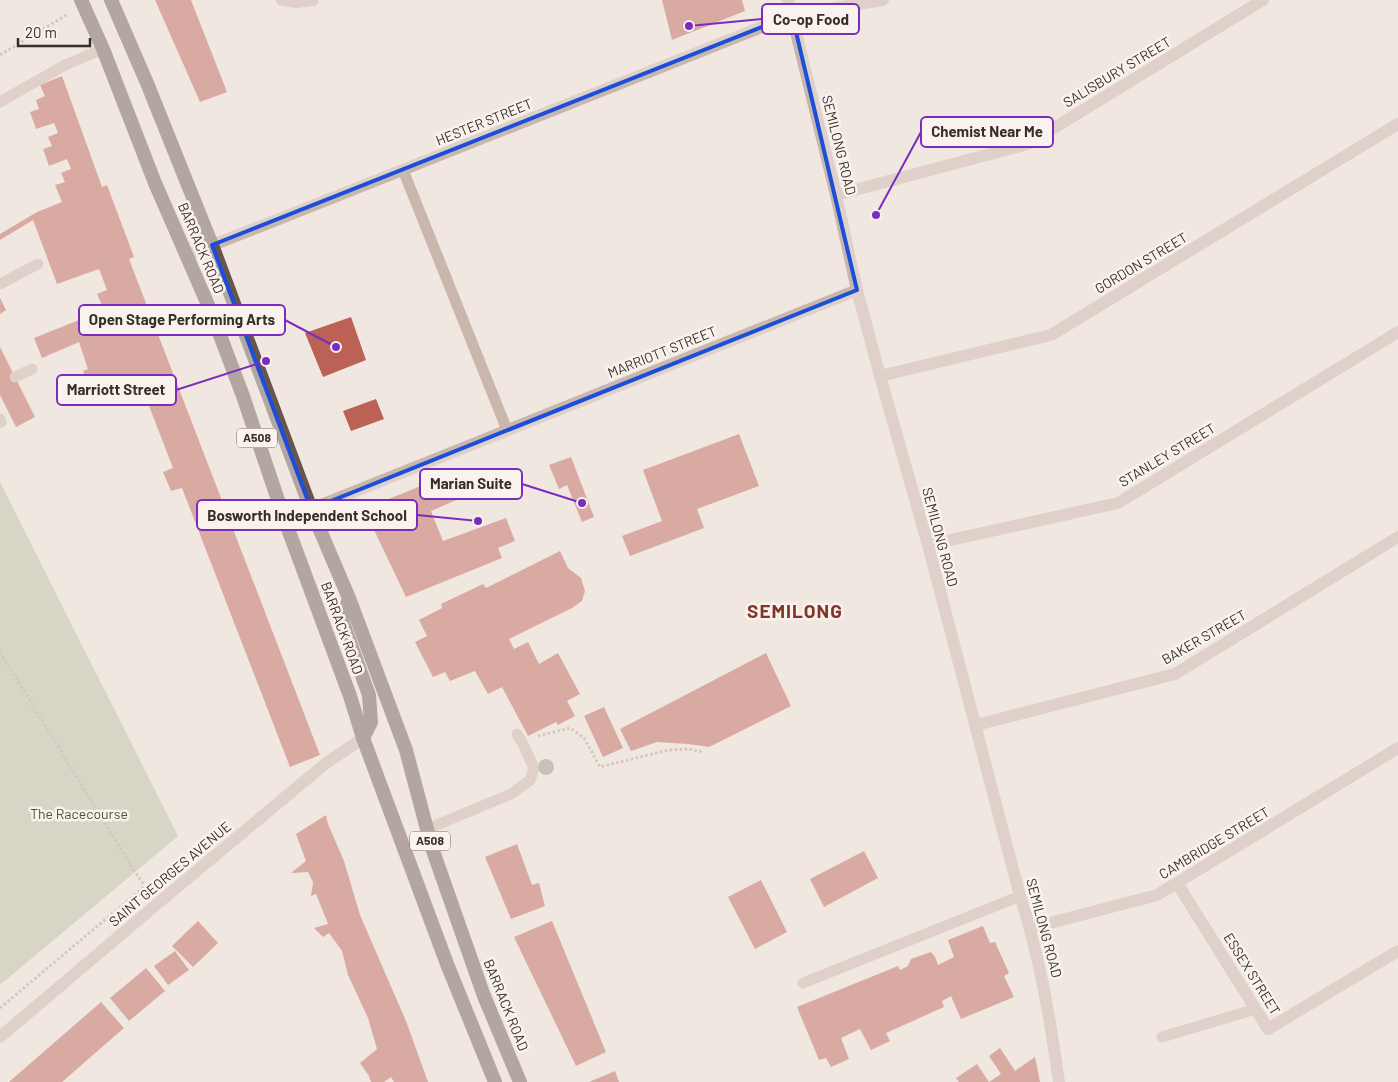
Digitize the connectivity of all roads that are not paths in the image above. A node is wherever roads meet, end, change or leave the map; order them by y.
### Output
1 (111, 0) edge
2 (282, 0) edge
3 (313, 0) edge
4 (788, 0) edge
5 (883, 0) edge
6 (1263, 0) edge
7 (82, 3) edge
8 (792, 15) junction
9 (103, 49) junction
10 (0, 102) edge
11 (1398, 124) edge
12 (403, 170) junction
13 (836, 195) junction
14 (212, 245) junction
15 (186, 254) junction
16 (38, 264) dead end
17 (0, 284) edge
18 (857, 290) junction
19 (1398, 332) edge
20 (32, 368) dead end
21 (880, 376) junction
22 (14, 377) dead end
23 (507, 430) junction
24 (311, 509) junction
25 (1398, 537) edge
26 (928, 545) junction
27 (349, 598) junction
28 (976, 725) junction
29 (362, 738) junction
30 (520, 738) road end
31 (1398, 748) edge
32 (427, 829) junction
33 (1178, 882) junction
34 (1020, 896) junction
35 (1031, 928) junction
36 (1398, 951) edge
37 (803, 982) dead end
38 (1256, 1009) junction
39 (0, 1038) edge
40 (1162, 1038) dead end
41 (494, 1082) edge
42 (520, 1082) edge
43 (1059, 1082) edge

1 - 14 highway, BARRACK ROAD / A508
2 - 3 street
4 - 8 street, SEMILONG ROAD
5 - 8 street, HESTER STREET
6 - 13 street, SALISBURY STREET
7 - 9 highway, BARRACK ROAD / A508
8 - 12 street, HESTER STREET
8 - 13 street, SEMILONG ROAD
9 - 10 lane
9 - 15 highway, BARRACK ROAD / A508
11 - 21 street, GORDON STREET
12 - 14 street, HESTER STREET
12 - 23 lane
13 - 18 street, SEMILONG ROAD
14 - 15 street, HESTER STREET
14 - 24 highway, BARRACK ROAD / A508
15 - 29 highway, BARRACK ROAD / A508
16 - 17 lane
18 - 21 street, SEMILONG ROAD
18 - 23 street, MARRIOTT STREET
19 - 26 street, STANLEY STREET
20 - 22 lane
21 - 26 street, SEMILONG ROAD
23 - 24 street, MARRIOTT STREET
24 - 27 highway, BARRACK ROAD / A508
25 - 28 street, BAKER STREET
26 - 28 street, SEMILONG ROAD
27 - 29 highway, BARRACK ROAD
27 - 32 highway, BARRACK ROAD / A508
28 - 34 street, SEMILONG ROAD
29 - 39 street, SAINT GEORGES AVENUE
29 - 41 highway, BARRACK ROAD / A508
30 - 32 lane
31 - 33 street, CAMBRIDGE STREET
32 - 42 highway, BARRACK ROAD / A508
33 - 35 street, CAMBRIDGE STREET
33 - 38 street, ESSEX STREET
34 - 35 street, SEMILONG ROAD
34 - 37 lane
35 - 43 street, SEMILONG ROAD
36 - 38 street, ESSEX STREET
38 - 40 lane

